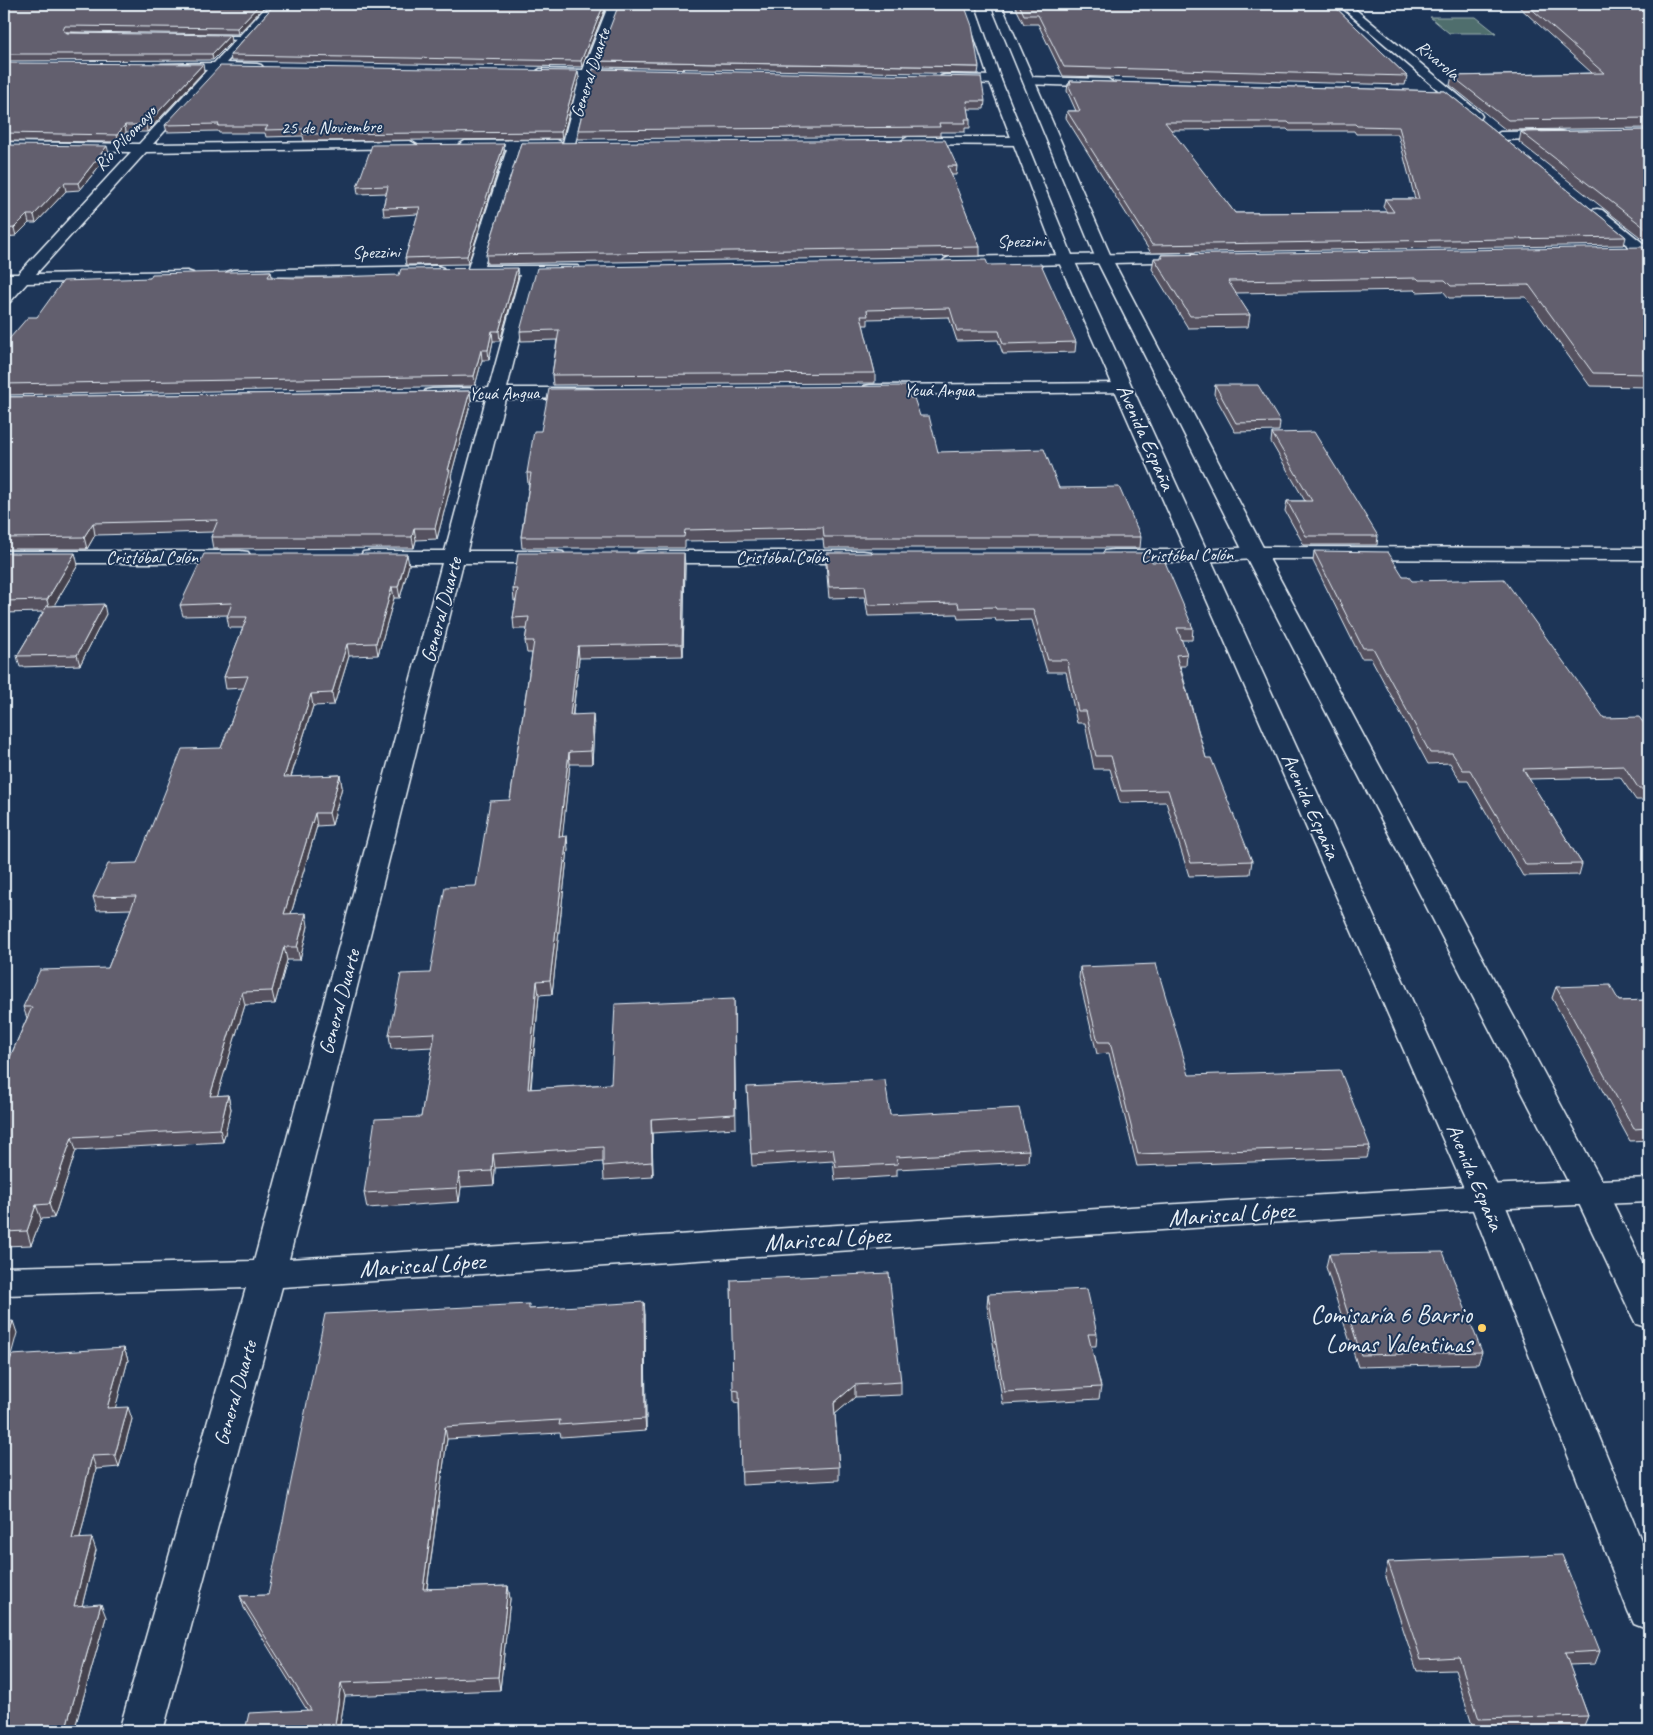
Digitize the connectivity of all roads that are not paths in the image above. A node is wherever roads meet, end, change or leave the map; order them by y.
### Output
1 (274, 4) edge
2 (614, 4) edge
3 (969, 4) edge
4 (996, 4) edge
5 (1343, 4) edge
6 (194, 37) edge
7 (243, 38) junction
8 (149, 66) edge
9 (216, 66) junction
10 (265, 67) edge
11 (529, 72) edge
12 (588, 74) junction
13 (647, 74) edge
14 (936, 79) edge
15 (995, 80) junction
16 (1029, 81) junction
17 (1118, 83) edge
18 (1427, 92) edge
19 (1447, 92) junction
20 (1493, 129) junction
21 (1570, 135) edge
22 (1019, 141) junction
23 (892, 142) edge
24 (515, 144) junction
25 (427, 145) edge
26 (456, 145) edge
27 (4, 146) edge
28 (142, 148) junction
29 (1515, 148) edge
30 (1583, 202) edge
31 (1623, 251) edge
32 (1647, 252) edge
33 (1204, 258) edge
34 (1104, 259) junction
35 (1066, 260) junction
36 (936, 262) edge
37 (589, 269) edge
38 (530, 270) junction
39 (476, 271) junction
40 (219, 275) edge
41 (199, 276) edge
42 (22, 278) junction
43 (4, 279) edge
44 (4, 299) edge
45 (1124, 388) junction
46 (855, 390) edge
47 (607, 392) edge
48 (497, 394) junction
49 (418, 395) edge
50 (1255, 553) junction
51 (1649, 554) edge
52 (1091, 556) edge
53 (1200, 556) junction
54 (4, 557) edge
55 (259, 557) edge
56 (347, 557) edge
57 (455, 557) junction
58 (574, 557) edge
59 (624, 557) edge
60 (882, 557) edge
61 (1649, 1190) edge
62 (1591, 1192) junction
63 (1485, 1197) junction
64 (268, 1274) junction
65 (4, 1281) edge
66 (1649, 1314) edge
67 (1649, 1611) edge
68 (141, 1731) edge

1 - 7 street, Río Pilcomayo
2 - 12 street, General Duarte
3 - 15 street, Avenida España
4 - 16 street, Avenida España
5 - 19 street, Rivarola
6 - 7 lane
7 - 9 street, Río Pilcomayo
8 - 9 street
9 - 10 street
9 - 28 street, Río Pilcomayo
11 - 12 street
12 - 13 street
12 - 24 street, General Duarte
14 - 15 street
15 - 22 street, Avenida España
16 - 17 street
16 - 34 street, Avenida España
18 - 19 street
19 - 20 street, Rivarola
20 - 21 street
20 - 29 street, Rivarola
22 - 23 street
22 - 35 street, Avenida España
24 - 26 street
24 - 39 street
25 - 28 street, 25 de Noviembre
27 - 28 street, 25 de Noviembre
28 - 42 street, Río Pilcomayo
30 - 32 street
31 - 32 street
33 - 34 street, Spezzini
34 - 35 street, Spezzini
34 - 50 street, Avenida España
35 - 36 street, Spezzini
35 - 45 street, Avenida España
37 - 38 street, Spezzini
38 - 39 street, Spezzini
38 - 48 street, General Duarte
39 - 40 street, Spezzini
41 - 42 street
42 - 43 street
42 - 44 street, Río Pilcomayo
45 - 46 street, Ycuá Angua
45 - 53 street, Avenida España
47 - 48 street, Ycuá Angua
48 - 49 street, Ycuá Angua
48 - 57 street, General Duarte
50 - 51 street, Cristóbal Colón
50 - 53 street, Cristóbal Colón
50 - 62 street, Avenida España
52 - 53 street, Cristóbal Colón
53 - 63 street, Avenida España
54 - 55 street, Cristóbal Colón
56 - 57 street
57 - 58 street
57 - 64 street, General Duarte
59 - 60 street, Cristóbal Colón
61 - 62 street, Mariscal López
62 - 63 street, Mariscal López
62 - 66 street, Avenida España
63 - 64 street, Mariscal López
63 - 67 street, Avenida España
64 - 65 street, Mariscal López
64 - 68 street, General Duarte

